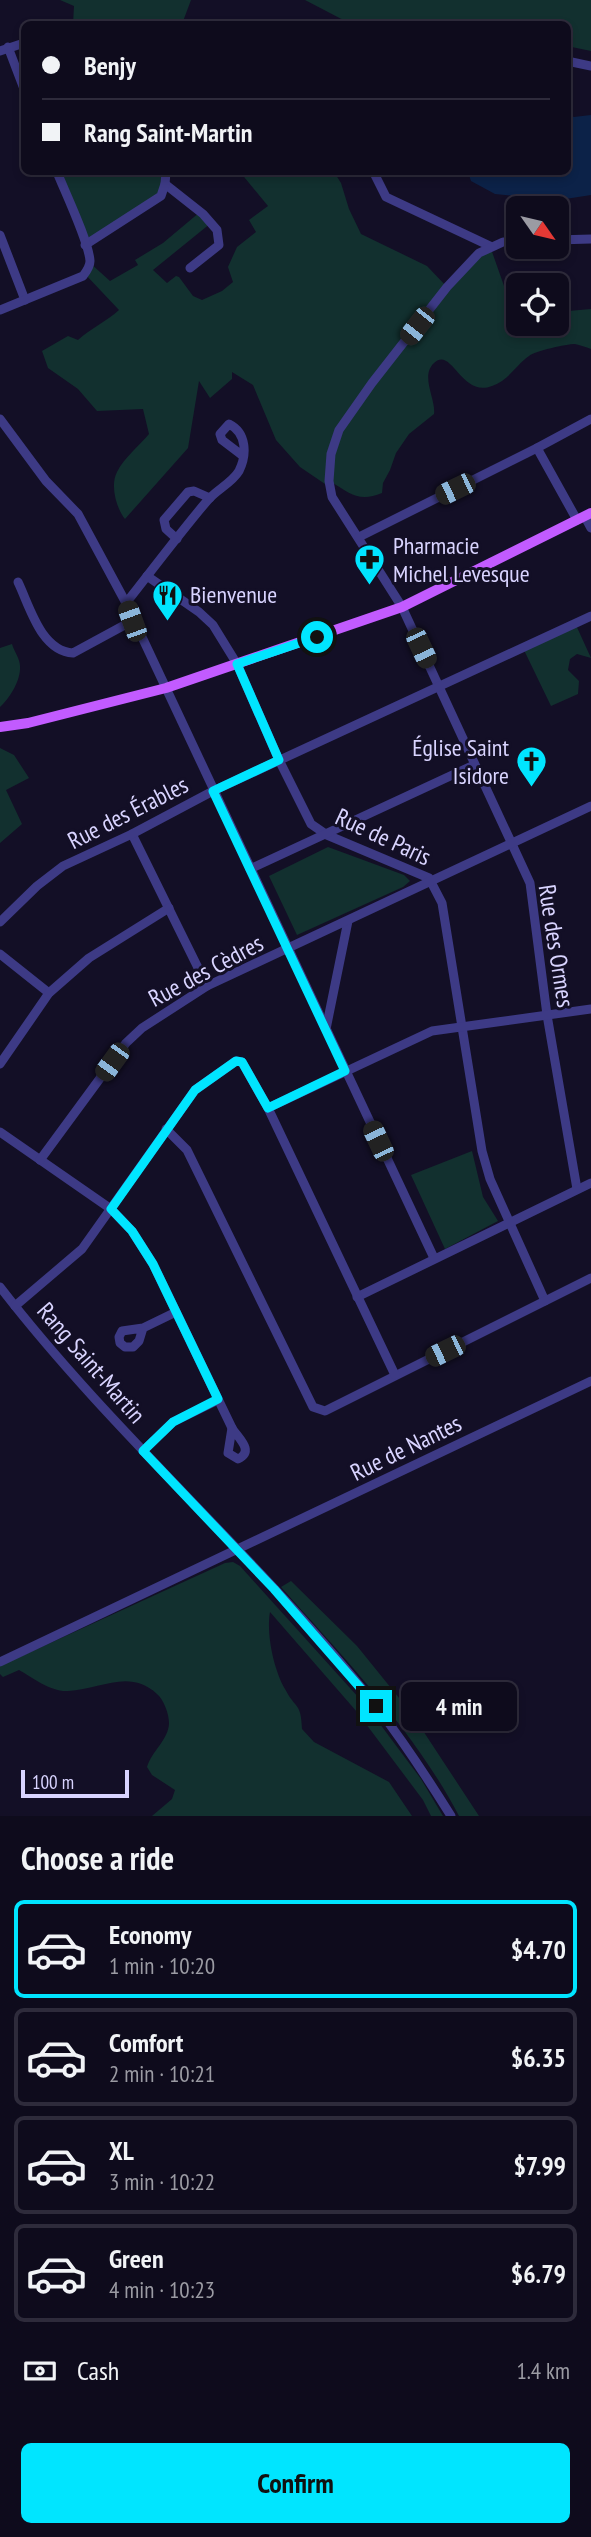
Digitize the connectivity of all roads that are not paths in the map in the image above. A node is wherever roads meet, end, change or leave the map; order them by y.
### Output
1 (21, 44) edge
2 (4, 49) edge
3 (571, 62) edge
4 (591, 66) edge
5 (21, 83) edge
6 (58, 175) edge
7 (166, 175) edge
8 (375, 175) dead end
9 (165, 184) junction
10 (0, 235) edge
11 (591, 239) edge
12 (569, 240) edge
13 (506, 242) edge
14 (85, 245) junction
15 (489, 246) junction
16 (190, 268) dead end
17 (25, 300) junction
18 (0, 310) edge
19 (0, 419) edge
20 (591, 419) edge
21 (537, 449) junction
22 (243, 456) dead end
23 (210, 498) junction
24 (584, 517) edge
25 (591, 528) edge
26 (359, 537) junction
27 (177, 539) junction
28 (147, 576) junction
29 (18, 582) dead end
30 (126, 603) junction
31 (402, 607) junction
32 (591, 616) edge
33 (132, 621) junction
34 (237, 664) junction
35 (440, 687) junction
36 (166, 688) junction
37 (0, 727) edge
38 (279, 760) junction
39 (474, 765) junction
40 (213, 791) junction
41 (591, 807) edge
42 (132, 834) junction
43 (327, 835) junction
44 (510, 843) junction
45 (250, 869) junction
46 (432, 882) junction
47 (169, 908) junction
48 (348, 921) junction
49 (0, 922) edge
50 (288, 949) junction
51 (0, 954) edge
52 (207, 986) junction
53 (49, 993) junction
54 (591, 1009) edge
55 (547, 1015) junction
56 (461, 1026) junction
57 (326, 1029) junction
58 (0, 1064) edge
59 (345, 1071) junction
60 (268, 1108) junction
61 (166, 1129) junction
62 (0, 1132) edge
63 (40, 1160) junction
64 (591, 1183) edge
65 (577, 1189) junction
66 (111, 1209) junction
67 (509, 1223) junction
68 (434, 1258) junction
69 (591, 1278) edge
70 (0, 1287) edge
71 (357, 1297) junction
72 (545, 1301) junction
73 (15, 1306) junction
74 (176, 1312) junction
75 (143, 1328) dead end
76 (395, 1375) junction
77 (591, 1381) edge
78 (218, 1399) junction
79 (232, 1427) dead end
80 (143, 1451) junction
81 (237, 1550) junction
82 (0, 1662) edge
83 (451, 1816) edge

1 - 2 street
2 - 5 street
3 - 4 street
6 - 14 street
7 - 9 street
8 - 15 street
9 - 14 street
9 - 16 street
10 - 17 street
11 - 12 street
13 - 15 street
14 - 17 street
15 - 26 street, Rue des Ormes
17 - 18 street
19 - 30 street
20 - 21 street
21 - 24 street
21 - 26 street
22 - 23 street
23 - 27 street
23 - 27 street
24 - 25 street
24 - 31 main road
26 - 31 street, Rue des Ormes
27 - 28 street
28 - 30 street
28 - 34 street, Rue de Paris
29 - 33 street
30 - 33 street
31 - 34 main road
31 - 35 street, Rue des Ormes
32 - 35 street, Rue des Érables
33 - 36 street
34 - 36 main road
34 - 38 street, Rue de Paris
35 - 38 street, Rue des Érables
35 - 39 street, Rue des Ormes
36 - 37 main road
36 - 40 street
38 - 40 street, Rue des Érables
38 - 43 street, Rue de Paris
39 - 43 street
39 - 44 street, Rue des Ormes
40 - 42 street, Rue des Érables
40 - 45 street
41 - 44 street, Rue des Cèdres
42 - 47 street
42 - 49 street, Rue des Érables
43 - 45 street
43 - 46 street, Rue de Paris
44 - 46 street, Rue des Cèdres
44 - 55 street, Rue des Ormes
45 - 50 street
46 - 48 street, Rue des Cèdres
46 - 56 street, Rue de Paris
47 - 52 street
47 - 53 street
48 - 50 street, Rue des Cèdres
48 - 57 street
50 - 52 street, Rue des Cèdres
50 - 57 street
51 - 53 street
52 - 63 street, Rue des Cèdres
53 - 58 street
54 - 55 street
55 - 56 street
55 - 65 street, Rue des Ormes
56 - 59 street
56 - 67 street, Rue de Paris
57 - 59 street
59 - 60 street
59 - 68 street
60 - 61 street
60 - 71 street
61 - 66 street
61 - 76 street
62 - 63 street
63 - 66 street
64 - 65 street
65 - 67 street
66 - 73 street
66 - 74 street
67 - 68 street
67 - 72 street, Rue de Paris
68 - 71 street
69 - 72 street
70 - 73 street, Rang Saint-Martin
71 - 76 street
72 - 76 street
73 - 80 street, Rang Saint-Martin
74 - 75 street
74 - 78 street
77 - 81 street, Rue de Nantes
78 - 79 street
78 - 80 street
80 - 81 street, Rang Saint-Martin
81 - 82 street, Rue de Nantes
81 - 83 street, Rang Saint-Martin

